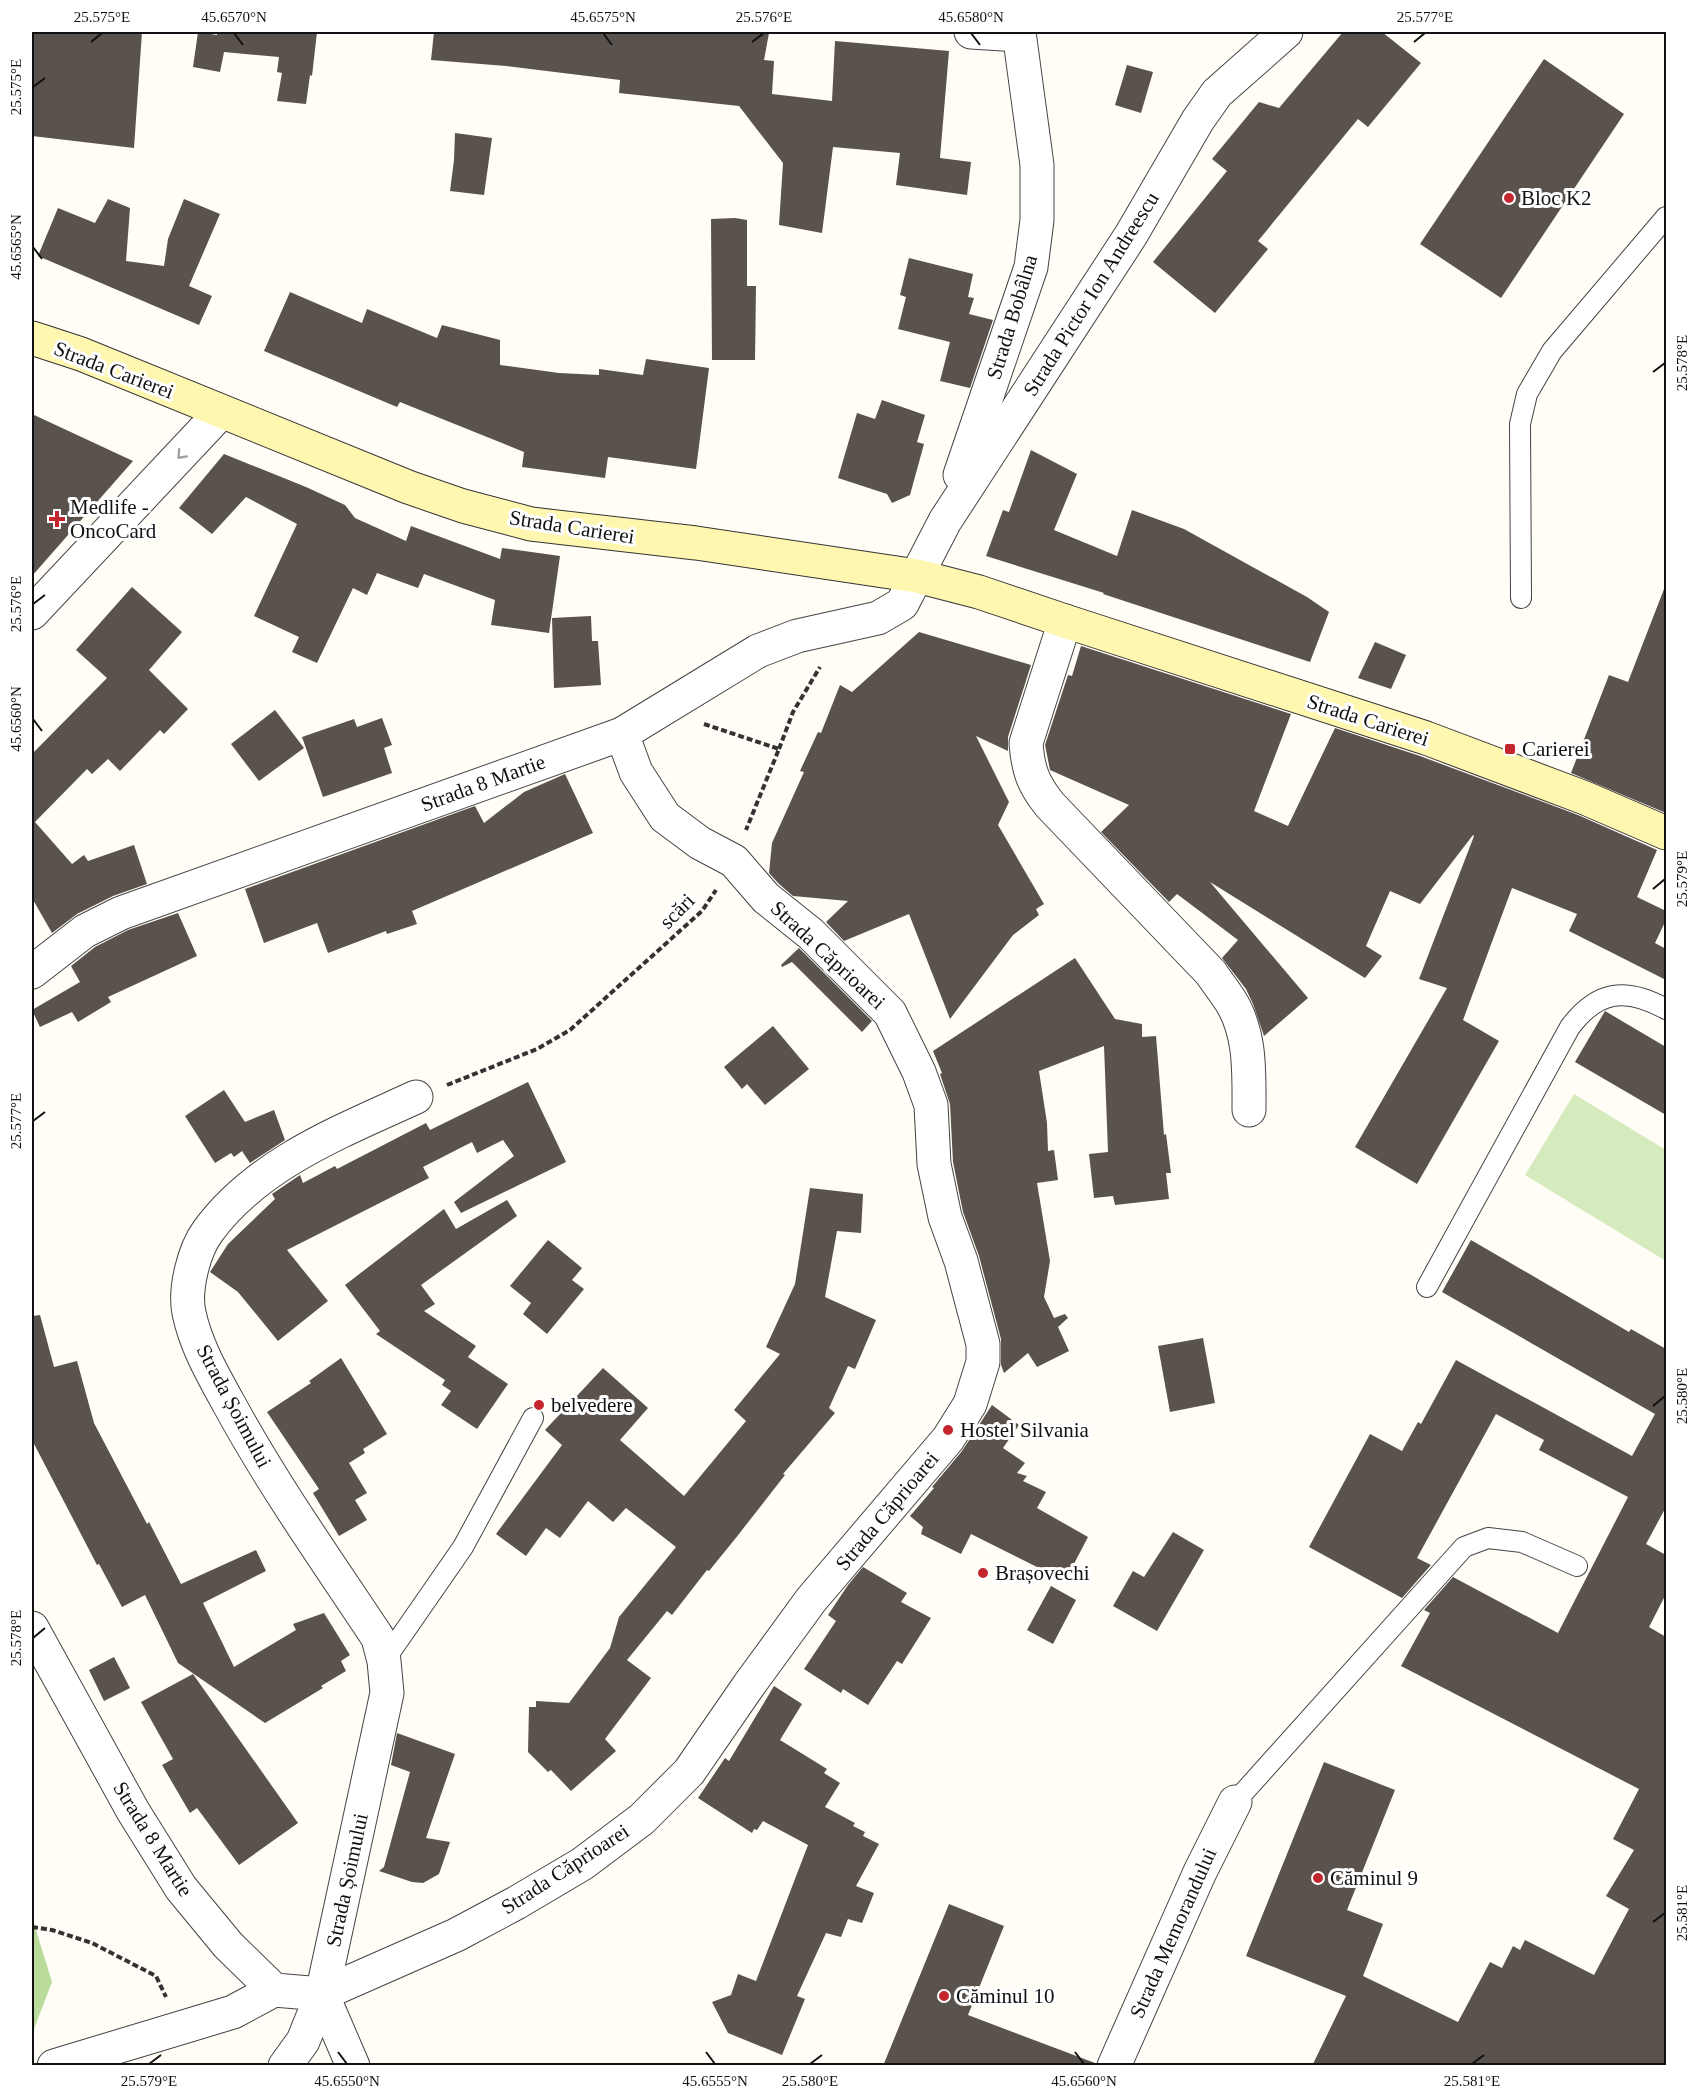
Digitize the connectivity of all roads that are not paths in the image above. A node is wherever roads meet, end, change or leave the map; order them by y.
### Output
1 (971, 32) edge
2 (1286, 32) edge
3 (1019, 33) edge
4 (1666, 217) edge
5 (32, 338) edge
6 (221, 412) junction
7 (945, 521) junction
8 (917, 576) junction
9 (1521, 597) dead end
10 (32, 613) edge
11 (1065, 621) junction
12 (622, 734) junction
13 (1666, 833) edge
14 (32, 972) edge
15 (1666, 1010) edge
16 (416, 1097) road end
17 (1249, 1110) dead end
18 (1427, 1287) dead end
19 (533, 1418) dead end
20 (1577, 1566) dead end
21 (32, 1628) edge
22 (384, 1661) junction
23 (1235, 1802) joint
24 (274, 1990) junction
25 (322, 1994) junction
26 (54, 2066) edge
27 (285, 2066) edge
28 (353, 2066) edge
29 (1114, 2066) edge

1 - 3 street, Strada Bobâlna
2 - 7 street, Strada Pictor Ion Andreescu
3 - 7 street, Strada Bobâlna
4 - 9 lane
5 - 6 street, Strada Carierei
6 - 8 street, Strada Carierei
6 -> 10 street
7 - 8 street, Strada Pictor Ion Andreescu
8 - 11 street, Strada Carierei
8 - 12 street, Strada 8 Martie
11 - 13 street, Strada Carierei
11 - 17 street
12 - 14 street, Strada 8 Martie
12 - 25 street, Strada Căprioarei
15 - 18 lane
16 - 22 street, Strada Șoimului
19 - 22 lane
20 - 23 lane
21 - 24 street, Strada 8 Martie
22 - 25 street, Strada Șoimului
23 - 29 street, Strada Memorandului
24 - 25 street
24 - 26 street
25 - 27 street, Strada Șoimului
25 - 28 street

